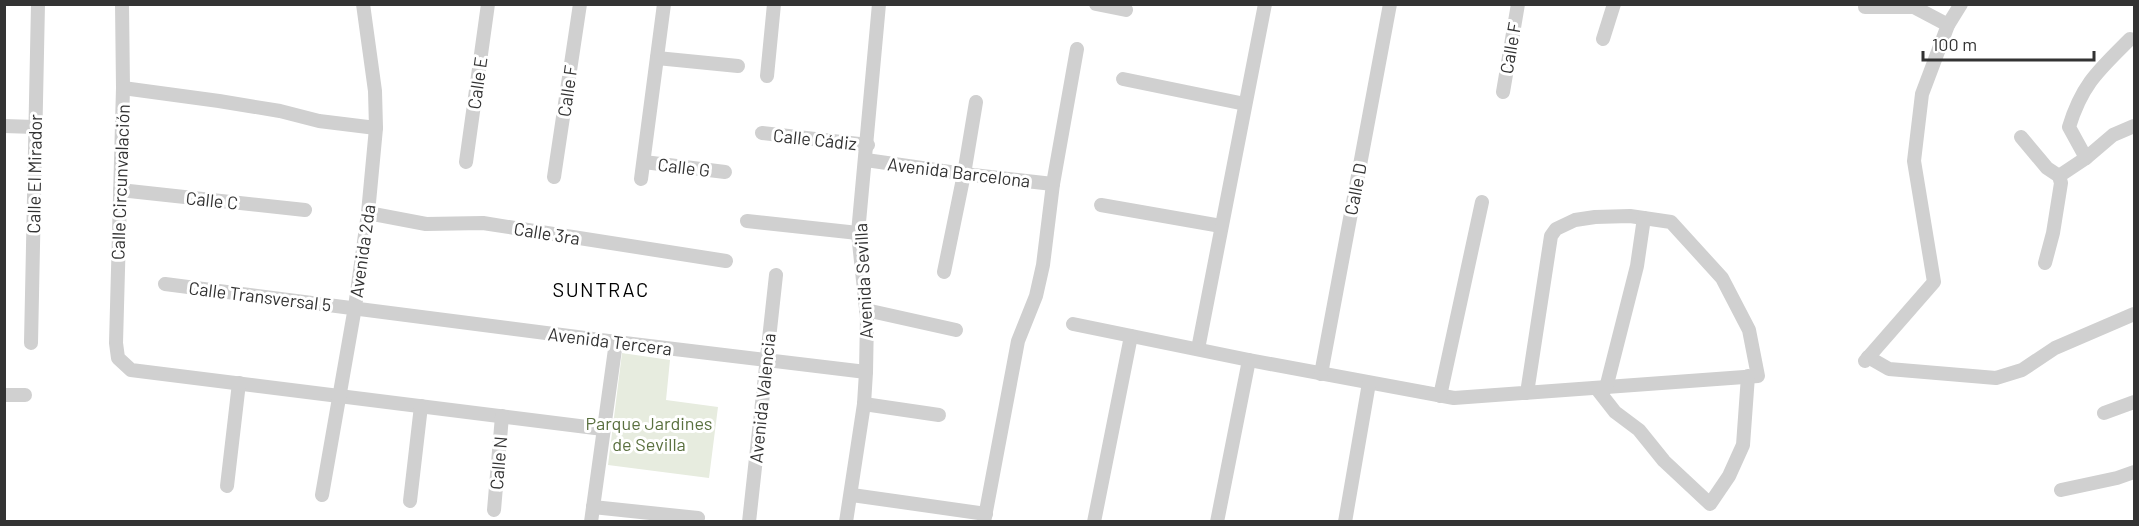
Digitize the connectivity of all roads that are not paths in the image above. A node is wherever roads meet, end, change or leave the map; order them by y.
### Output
1 (38, 4) edge
2 (122, 4) edge
3 (363, 4) edge
4 (488, 4) edge
5 (580, 4) edge
6 (664, 4) edge
7 (774, 4) edge
8 (879, 4) edge
9 (1095, 4) edge
10 (1265, 4) edge
11 (1390, 4) edge
12 (1518, 4) edge
13 (1614, 4) edge
14 (1961, 4) edge
15 (1865, 7) dead end
16 (1126, 10) dead end
17 (1948, 25) junction
18 (1603, 39) dead end
19 (2130, 39) dead end
20 (1077, 49) dead end
21 (657, 58) junction
22 (738, 66) dead end
23 (767, 76) dead end
24 (1123, 79) dead end
25 (123, 88) junction
26 (1503, 92) dead end
27 (976, 102) dead end
28 (1245, 104) junction
29 (4, 126) edge
30 (2134, 126) edge
31 (35, 127) junction
32 (376, 128) junction
33 (762, 133) dead end
34 (2021, 137) dead end
35 (868, 145) junction
36 (2086, 158) junction
37 (866, 160) junction
38 (466, 162) dead end
39 (644, 162) junction
40 (725, 172) dead end
41 (964, 174) junction
42 (2059, 176) junction
43 (554, 177) dead end
44 (641, 179) dead end
45 (1053, 184) junction
46 (120, 190) junction
47 (1482, 202) dead end
48 (1101, 205) dead end
49 (304, 210) dead end
50 (368, 213) junction
51 (1644, 218) junction
52 (747, 221) dead end
53 (1221, 226) junction
54 (858, 234) junction
55 (726, 261) dead end
56 (2045, 263) dead end
57 (944, 272) dead end
58 (776, 275) dead end
59 (165, 284) dead end
60 (355, 307) junction
61 (866, 310) junction
62 (2134, 314) edge
63 (1072, 324) dead end
64 (956, 330) dead end
65 (1131, 336) junction
66 (616, 342) junction
67 (31, 343) dead end
68 (1198, 349) junction
69 (767, 360) junction
70 (1249, 360) junction
71 (866, 372) junction
72 (1321, 374) junction
73 (1748, 376) junction
74 (239, 383) junction
75 (1369, 383) junction
76 (1601, 388) junction
77 (1527, 393) junction
78 (4, 395) edge
79 (25, 395) dead end
80 (339, 395) junction
81 (1440, 396) junction
82 (2134, 402) edge
83 (864, 404) junction
84 (421, 406) junction
85 (2104, 413) dead end
86 (939, 415) dead end
87 (502, 416) junction
88 (603, 429) junction
89 (2134, 472) edge
90 (227, 486) dead end
91 (2061, 490) dead end
92 (322, 495) dead end
93 (852, 495) junction
94 (410, 501) dead end
95 (593, 507) junction
96 (494, 510) dead end
97 (698, 518) dead end
98 (985, 518) edge
99 (591, 522) edge
100 (749, 522) edge
101 (846, 522) edge
102 (1094, 522) edge
103 (1217, 522) edge
104 (1345, 522) edge

1 - 31 street, Calle El Mirador
2 - 25 street, Calle Circunvalación
3 - 32 street, Avenida 2da
4 - 38 street, Calle E
5 - 43 street, Calle F
6 - 21 street
7 - 23 street
8 - 35 street, Avenida Sevilla
9 - 16 street
10 - 28 street
11 - 72 street, Calle D
12 - 26 street, Calle F
13 - 18 street
14 - 17 street
15 - 17 street
17 - 62 street
19 - 36 street
20 - 45 street
21 - 22 street
21 - 39 street
24 - 28 street
25 - 32 street
25 - 46 street, Calle Circunvalación
27 - 41 street
28 - 53 street
29 - 31 street
30 - 36 street
31 - 67 street, Calle El Mirador
32 - 50 street, Avenida 2da
33 - 35 street, Calle Cádiz
34 - 42 street
35 - 37 street, Avenida Sevilla
36 - 42 street
37 - 41 street, Avenida Barcelona
37 - 54 street, Avenida Sevilla
39 - 40 street, Calle G
39 - 44 street
41 - 45 street, Avenida Barcelona
41 - 57 street
42 - 56 street
45 - 98 street
46 - 49 street, Calle C
46 - 74 street, Calle Circunvalación
47 - 81 street
48 - 53 street
50 - 55 street, Calle 3ra
50 - 60 street, Avenida 2da
51 - 73 street
51 - 76 street
51 - 77 street
52 - 54 street
53 - 68 street
54 - 61 street, Avenida Sevilla
58 - 69 street, Avenida Valencia
59 - 60 street, Calle Transversal 5
60 - 66 street, Avenida Tercera
60 - 80 street, Avenida 2da
61 - 64 street
61 - 71 street, Avenida Sevilla
63 - 65 street
65 - 68 street
65 - 102 street
66 - 69 street, Avenida Tercera
66 - 88 street
68 - 70 street
69 - 71 street, Avenida Tercera
69 - 100 street, Avenida Valencia
70 - 72 street
70 - 103 street
71 - 83 street, Avenida Sevilla
72 - 75 street
73 - 76 street
73 - 76 street
74 - 80 street
74 - 90 street
75 - 81 street
75 - 104 street
76 - 77 street
77 - 81 street
78 - 79 street
80 - 84 street
80 - 92 street, Avenida 2da
82 - 85 street
83 - 86 street
83 - 93 street, Avenida Sevilla
84 - 87 street
84 - 94 street
87 - 88 street
87 - 96 street, Calle N
88 - 95 street
89 - 91 street
93 - 98 street
93 - 101 street, Avenida Sevilla
95 - 97 street
95 - 99 street

